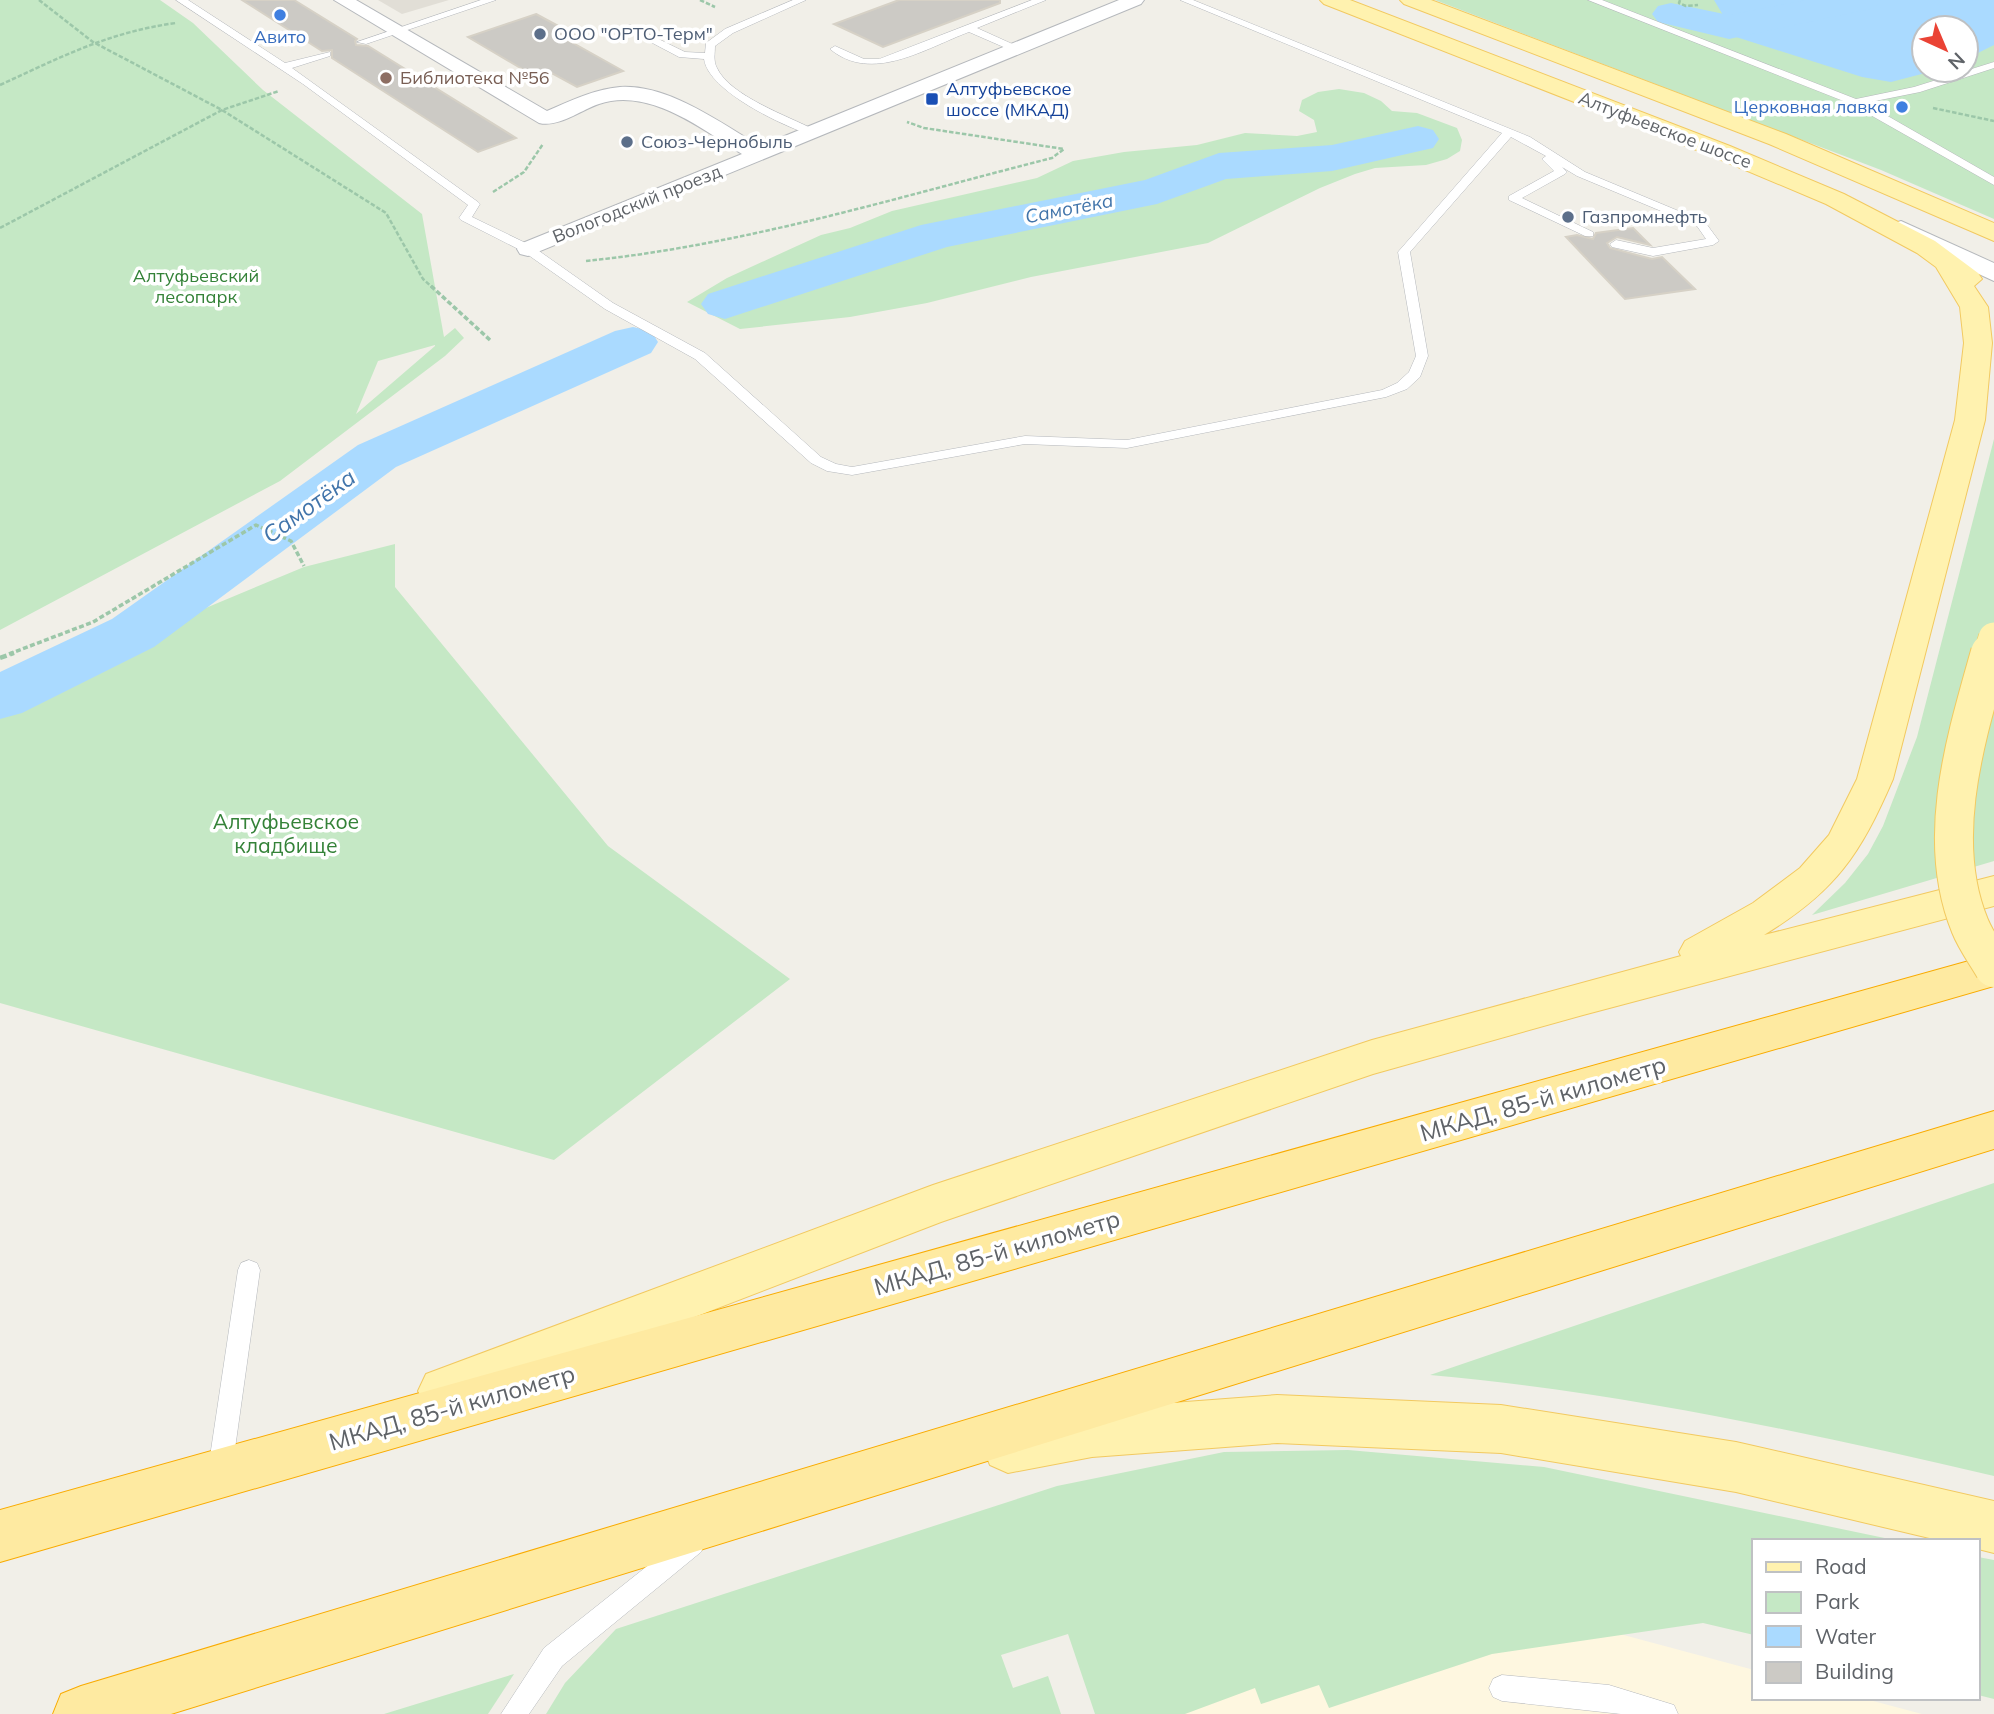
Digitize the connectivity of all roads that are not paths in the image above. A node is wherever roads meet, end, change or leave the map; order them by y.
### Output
1 (181, 0) edge
2 (343, 0) edge
3 (491, 0) edge
4 (801, 0) edge
5 (1041, 0) edge
6 (1135, 0) edge
7 (1185, 0) edge
8 (1331, 0) edge
9 (1411, 0) edge
10 (1592, 0) edge
11 (627, 27) dead end
12 (969, 28) junction
13 (394, 32) junction
14 (362, 42) dead end
15 (835, 49) dead end
16 (1015, 49) junction
17 (326, 54) dead end
18 (710, 56) junction
19 (1994, 65) edge
20 (284, 67) junction
21 (1855, 102) junction
22 (811, 132) junction
23 (1509, 132) junction
24 (1534, 144) junction
25 (758, 153) junction
26 (1994, 182) edge
27 (1835, 199) junction
28 (1994, 233) edge
29 (1589, 234) dead end
30 (1616, 244) dead end
31 (528, 248) junction
32 (1948, 265) junction
33 (1994, 273) edge
34 (1994, 296) edge
35 (1994, 638) edge
36 (1994, 891) edge
37 (1994, 969) edge
38 (1583, 998) junction
39 (1994, 1130) edge
40 (249, 1270) dead end
41 (237, 1468) junction
42 (885, 1469) junction
43 (725, 1517) junction
44 (1994, 1527) edge
45 (0, 1535) edge
46 (1502, 1688) dead end
47 (81, 1714) edge
48 (514, 1714) edge
49 (1665, 1714) edge

1 - 20 lane
2 - 13 street
3 - 13 lane
4 - 18 lane
5 - 12 lane
6 - 16 street, Вологодский проезд
7 - 23 lane
8 - 27 main road, Алтуфьевское шоссе
9 - 28 main road, Алтуфьевское шоссе
10 - 21 lane
11 - 18 lane
12 - 15 lane
12 - 16 lane
13 - 14 lane
13 - 25 street
16 - 22 street, Вологодский проезд
17 - 20 lane
18 - 22 lane
19 - 21 lane
20 - 31 lane
21 - 26 lane
22 - 25 street, Вологодский проезд
23 - 24 lane
23 - 31 lane
24 - 29 lane
24 - 30 lane
25 - 31 street, Вологодский проезд
27 - 32 main road
27 - 33 street, Алтуфьевское шоссе
32 - 34 main road
32 - 38 main road
35 - 37 main road, bridge
36 - 38 main road
37 - 41 highway, МКАД, 85-й километр
38 - 41 main road
39 - 42 highway
40 - 41 lane
41 - 45 highway, МКАД, 85-й километр
42 - 43 highway
42 - 44 main road
43 - 47 highway
43 - 48 lane
46 - 49 lane

